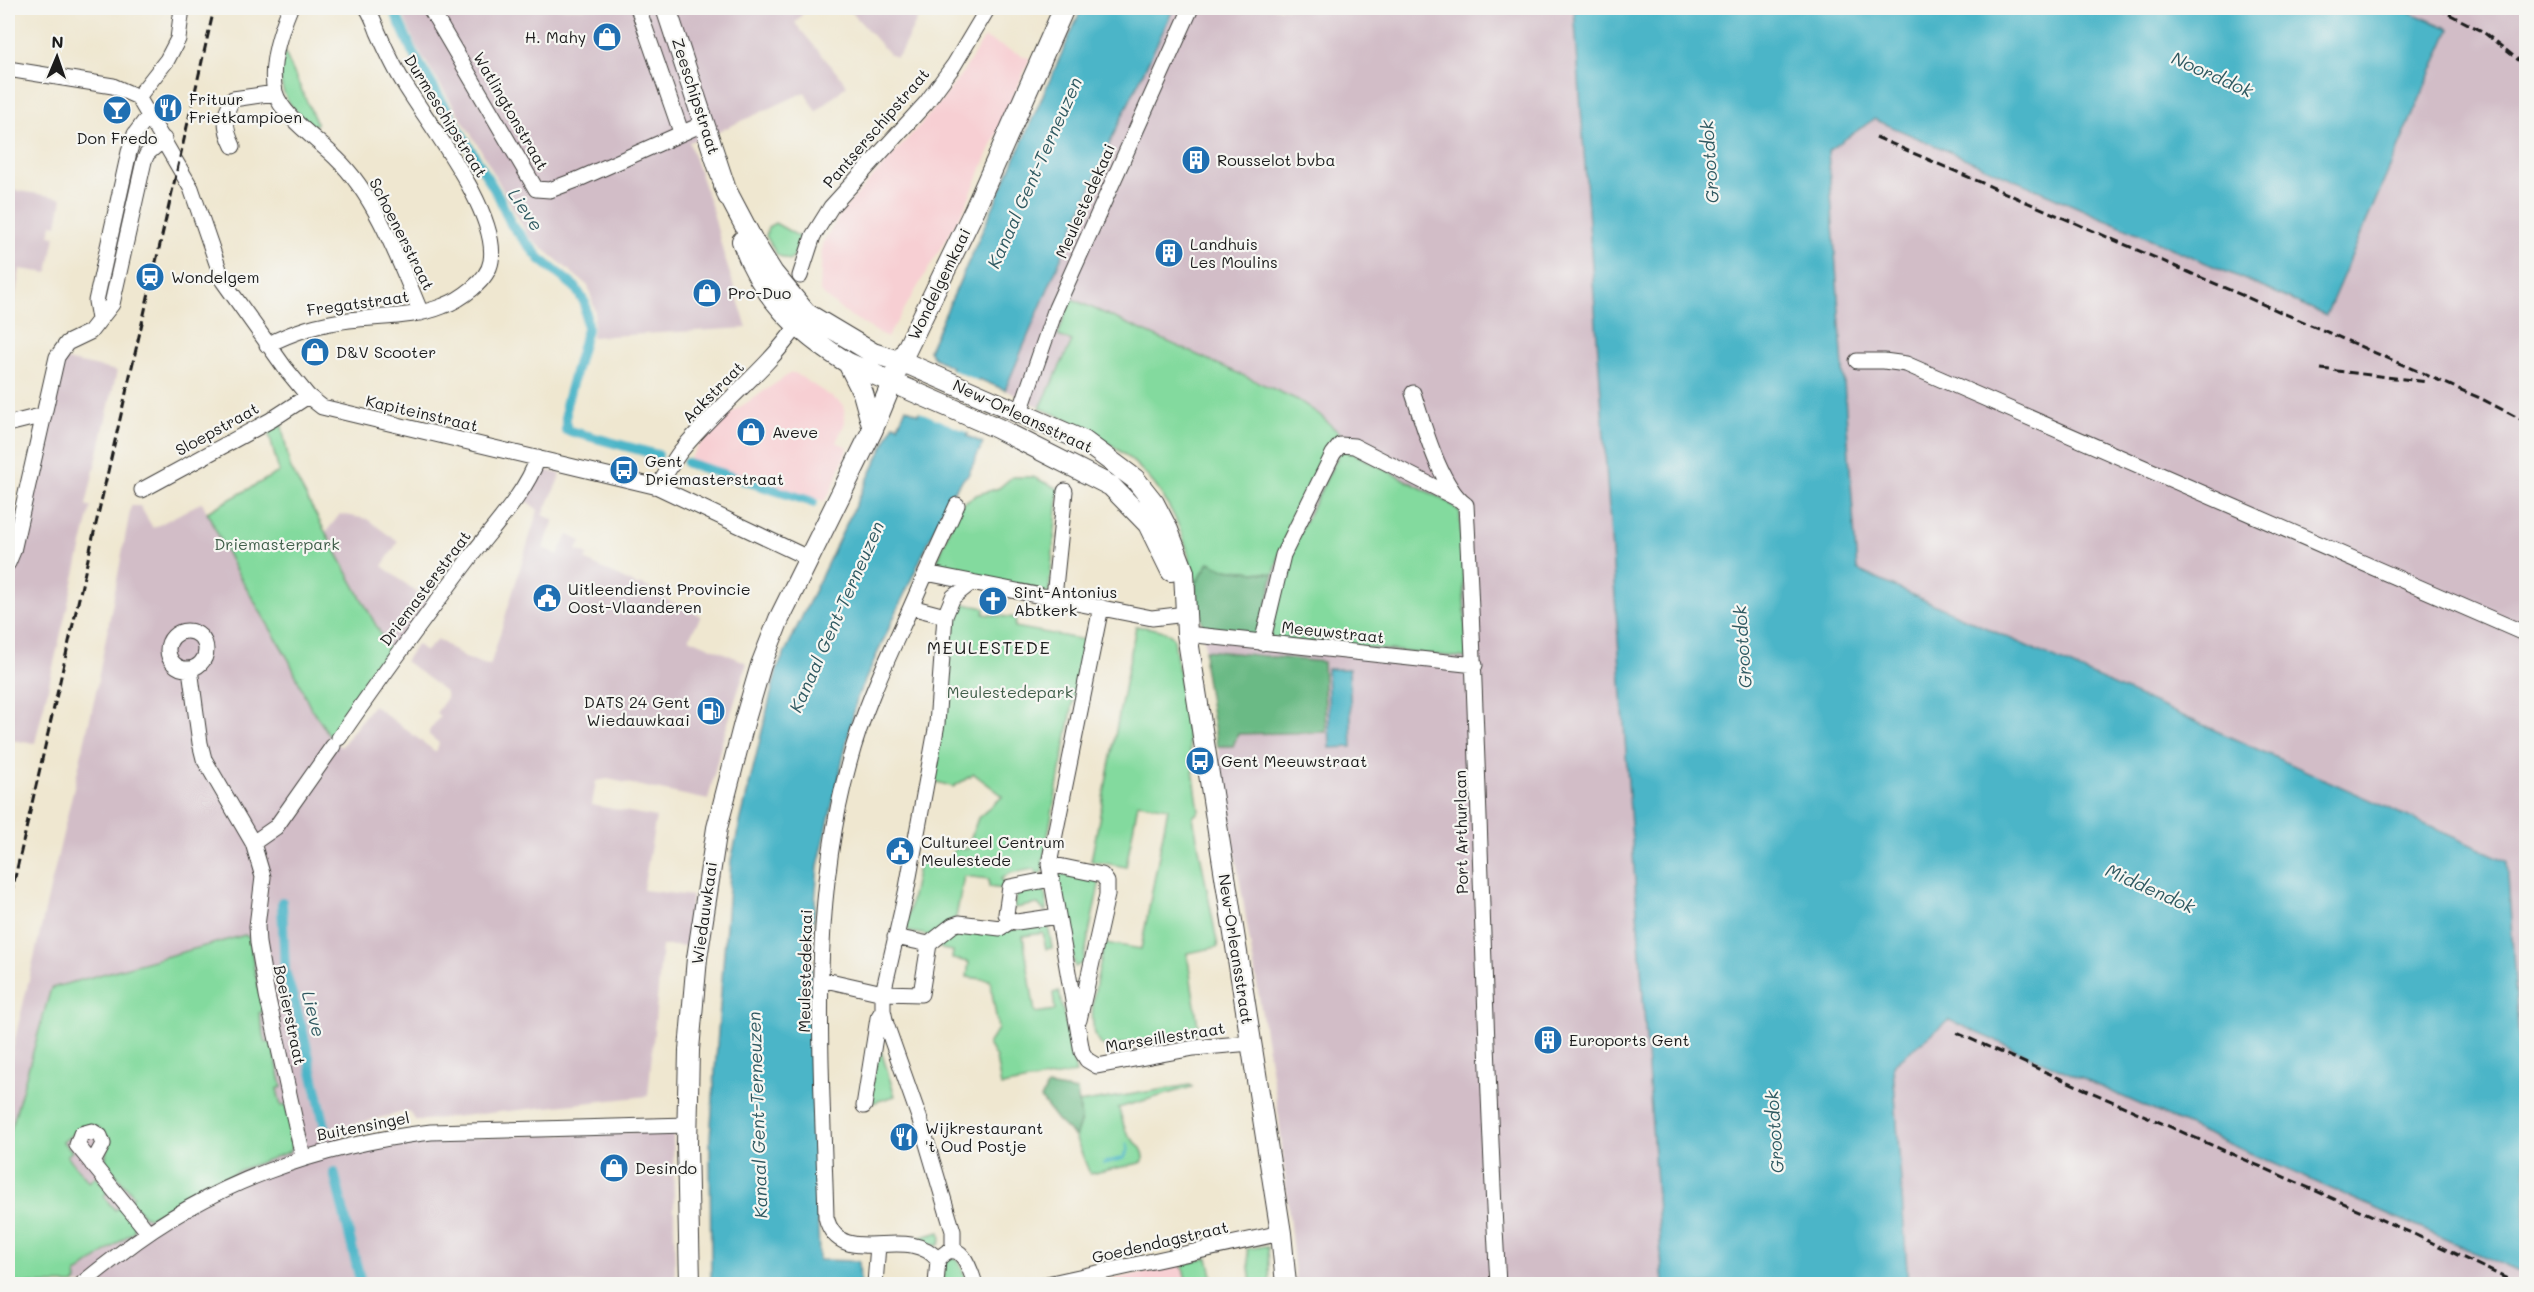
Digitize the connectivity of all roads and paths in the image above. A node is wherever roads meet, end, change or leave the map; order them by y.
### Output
1 (182, 8) edge
2 (290, 8) edge
3 (367, 8) edge
4 (430, 8) edge
5 (638, 8) edge
6 (666, 8) edge
7 (988, 8) edge
8 (1064, 8) edge
9 (1191, 8) edge
10 (8, 69) edge
11 (275, 93) junction
12 (138, 97) junction
13 (150, 114) junction
14 (705, 123) junction
15 (681, 132) junction
16 (164, 139) junction
17 (232, 146) dead end
18 (724, 186) junction
19 (800, 276) dead end
20 (421, 313) junction
21 (99, 319) junction
22 (797, 326) junction
23 (267, 345) junction
24 (1857, 361) dead end
25 (901, 362) junction
26 (848, 363) junction
27 (892, 384) junction
28 (1413, 393) dead end
29 (308, 396) junction
30 (1012, 408) junction
31 (44, 415) junction
32 (8, 424) edge
33 (873, 429) junction
34 (538, 458) junction
35 (658, 487) junction
36 (142, 490) dead end
37 (1065, 491) dead end
38 (1458, 499) junction
39 (957, 505) dead end
40 (810, 559) junction
41 (8, 563) edge
42 (926, 573) junction
43 (970, 582) junction
44 (1054, 597) junction
45 (911, 607) junction
46 (1101, 607) junction
47 (1186, 614) junction
48 (945, 616) junction
49 (1187, 634) junction
50 (2526, 634) edge
51 (1262, 643) junction
52 (1475, 665) junction
53 (190, 669) dead end
54 (254, 843) junction
55 (1050, 872) junction
56 (1058, 916) junction
57 (1011, 921) junction
58 (895, 937) junction
59 (929, 944) junction
60 (1090, 974) junction
61 (1069, 975) junction
62 (821, 979) junction
63 (883, 993) junction
64 (883, 1010) junction
65 (1078, 1025) junction
66 (1251, 1043) junction
67 (864, 1106) dead end
68 (688, 1125) junction
69 (303, 1157) junction
70 (92, 1164) dead end
71 (148, 1232) junction
72 (1281, 1233) junction
73 (878, 1248) junction
74 (953, 1251) junction
75 (938, 1260) junction
76 (876, 1283) edge
77 (82, 1284) edge
78 (690, 1284) edge
79 (936, 1284) edge
80 (975, 1284) edge
81 (1047, 1284) edge
82 (1286, 1284) edge
83 (1498, 1284) edge

1 - 12 street
2 - 11 street
3 - 20 street, Durmeschipstraat
4 - 15 street, Watlingtonstraat
5 - 15 street
6 - 14 main road, Zeeschipstraat
7 - 19 street, Pantserschipstraat
8 - 25 main road, Wondelgemkaai
9 - 30 street, Meulestedekaai
10 - 12 street
11 - 17 street
11 - 20 street, Schoenerstraat
12 - 13 street, Kapiteinstraat
13 - 16 street, Kapiteinstraat
13 - 21 street
14 - 15 street, Watlingtonstraat
14 - 18 main road, Zeeschipstraat
16 - 21 street
16 - 23 street, Kapiteinstraat
18 - 22 main road, Zeeschipstraat
18 - 25 main road, Zeeschipstraat
20 - 23 street, Fregatstraat
21 - 31 street
22 - 26 main road, Zeeschipstraat
22 - 35 street, Aakstraat
23 - 29 street, Kapiteinstraat
24 - 50 street
25 - 27 main road, Wondelgemkaai
25 - 30 main road, New-Orleansstraat
26 - 27 main road, Zeeschipstraat
26 - 33 main road
27 - 33 main road, Wondelgemkaai
27 - 47 main road, New-Orleansstraat
28 - 38 street, Port Arthurlaan
29 - 34 street, Kapiteinstraat
29 - 36 street, Sloepstraat
30 - 47 main road, New-Orleansstraat
31 - 32 street
31 - 41 street
33 - 40 main road, Wondelgemkaai
34 - 35 street, Kapiteinstraat
34 - 54 street, Driemasterstraat
35 - 40 street, Kapiteinstraat
37 - 44 street
38 - 51 street
38 - 52 street, Port Arthurlaan
39 - 42 street
40 - 68 main road, Wiedauwkaai
42 - 43 street
42 - 45 street, Meulestedekaai
43 - 44 street
43 - 48 street
44 - 46 street
45 - 48 street
45 - 62 street, Meulestedekaai
46 - 47 street
46 - 55 street, Marseillestraat
47 - 49 main road, New-Orleansstraat
48 - 58 street
49 - 51 street, Meeuwstraat
49 - 66 main road, New-Orleansstraat
51 - 52 street, Meeuwstraat
52 - 83 street, Port Arthurlaan
53 - 54 street, Boeierstraat
54 - 69 street, Boeierstraat
55 - 56 street, Marseillestraat
55 - 57 street, Marseillestraat
55 - 60 street, Marseillestraat
56 - 57 street
56 - 61 street, Marseillestraat
57 - 59 street
58 - 59 street
58 - 63 street
59 - 63 street
60 - 61 street
60 - 65 street, Marseillestraat
61 - 65 street, Marseillestraat
62 - 63 street
62 - 73 street, Meulestedekaai
63 - 64 street
64 - 67 street
64 - 74 street
65 - 66 street, Marseillestraat
66 - 72 main road, New-Orleansstraat
68 - 69 street, Buitensingel
68 - 78 main road, Wiedauwkaai
69 - 71 street, Buitensingel
70 - 71 street
71 - 77 street, Buitensingel
72 - 81 street, Goedendagstraat
72 - 82 main road, New-Orleansstraat
73 - 75 street, Meulestedekaai
73 - 76 street
74 - 75 street
74 - 80 street
75 - 79 street

